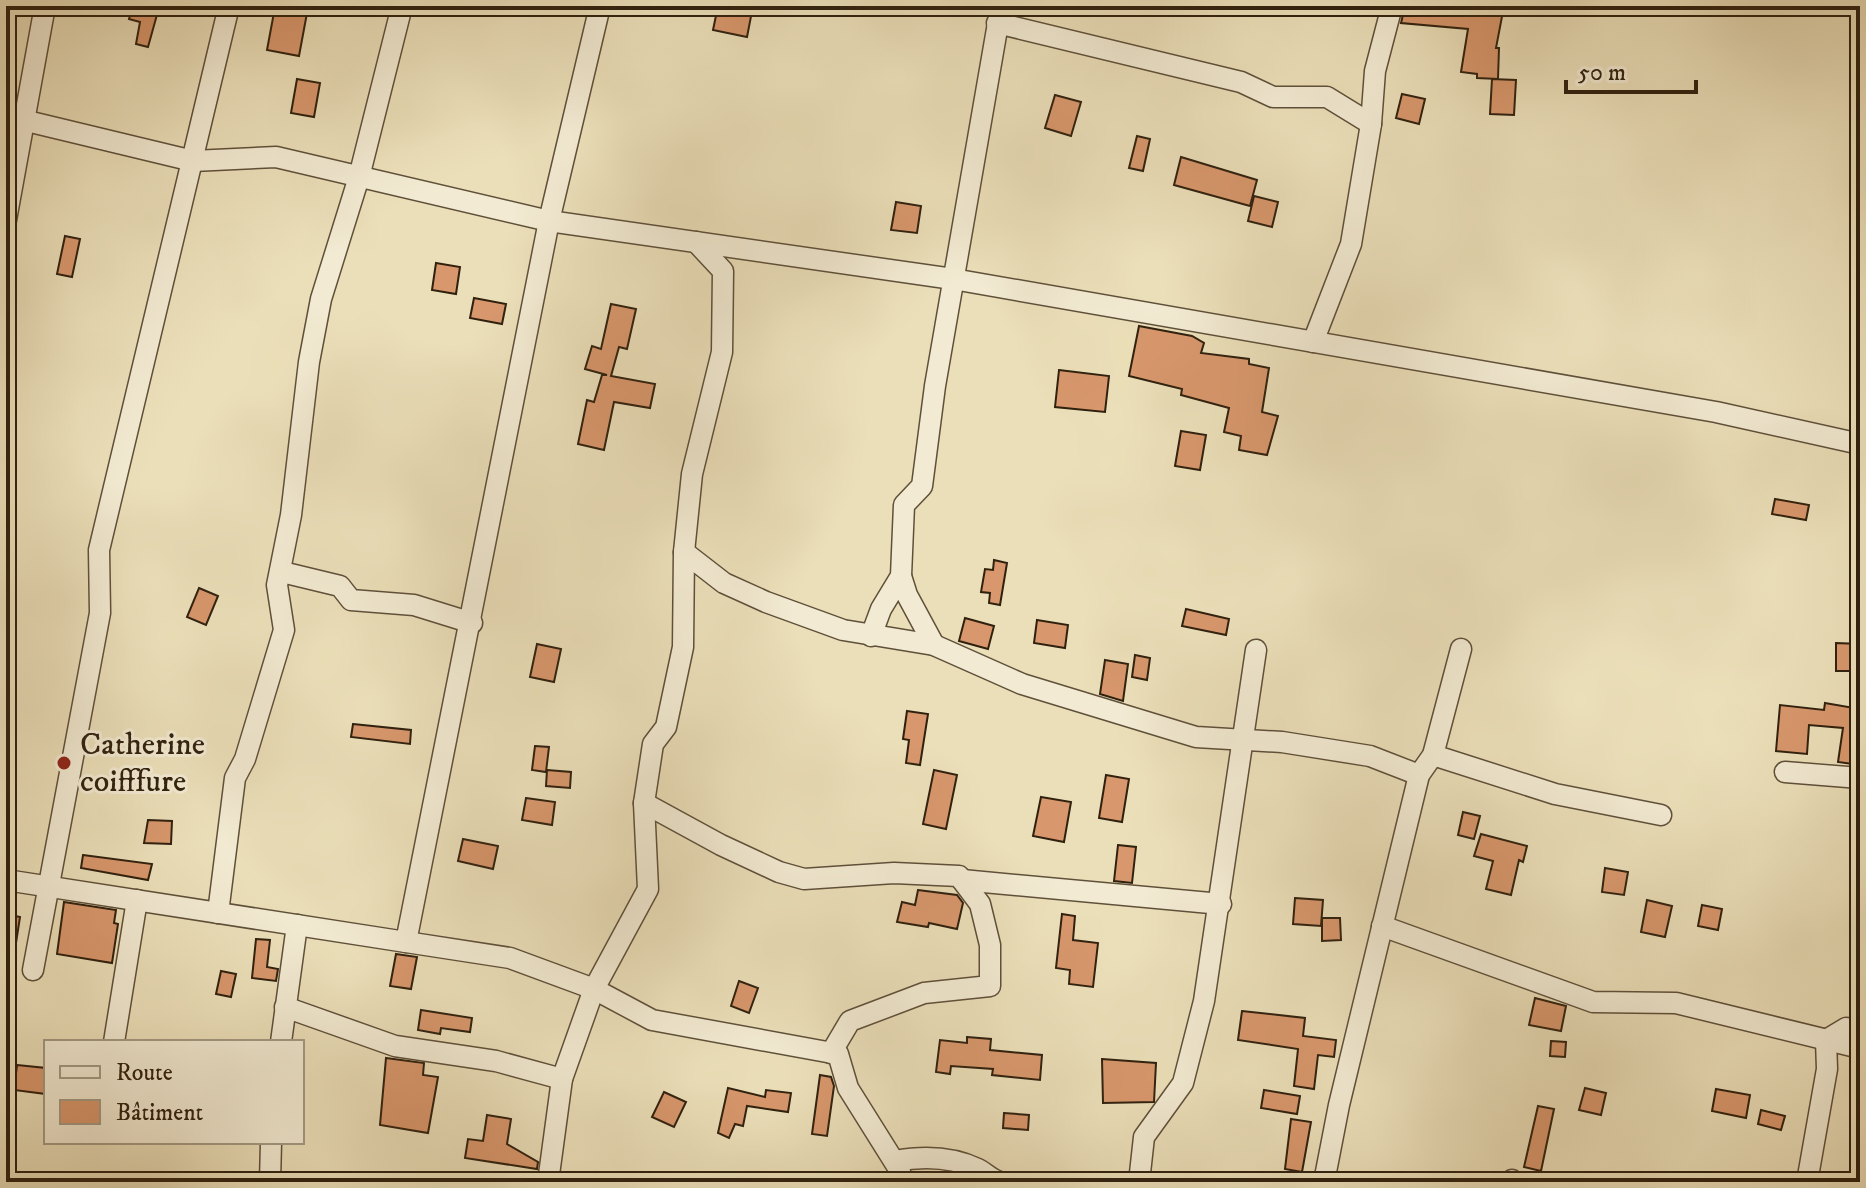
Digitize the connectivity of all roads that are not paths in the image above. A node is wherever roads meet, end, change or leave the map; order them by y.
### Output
1 (45, 6) edge
2 (229, 6) edge
3 (402, 6) edge
4 (600, 6) edge
5 (1392, 6) edge
6 (999, 14) edge
7 (15, 119) edge
8 (1371, 124) junction
9 (193, 161) junction
10 (359, 177) junction
11 (6, 220) edge
12 (549, 221) junction
13 (696, 242) junction
14 (953, 279) junction
15 (1313, 342) junction
16 (1860, 444) edge
17 (684, 552) junction
18 (282, 572) junction
19 (901, 576) junction
20 (472, 623) junction
21 (871, 636) junction
22 (934, 645) junction
23 (1461, 649) dead end
24 (1256, 650) dead end
25 (1245, 740) junction
26 (1433, 755) junction
27 (1785, 772) dead end
28 (1419, 775) junction
29 (1860, 778) edge
30 (644, 803) junction
31 (1661, 815) dead end
32 (6, 880) edge
33 (962, 880) junction
34 (49, 885) junction
35 (137, 900) junction
36 (1221, 904) junction
37 (218, 913) junction
38 (297, 925) junction
39 (1382, 926) junction
40 (406, 942) junction
41 (33, 970) dead end
42 (594, 989) junction
43 (285, 1007) junction
44 (1846, 1028) dead end
45 (114, 1040) edge
46 (281, 1040) edge
47 (1826, 1040) junction
48 (1860, 1048) edge
49 (831, 1053) junction
50 (562, 1079) junction
51 (271, 1144) edge
52 (895, 1161) junction
53 (270, 1182) edge
54 (548, 1182) edge
55 (900, 1182) edge
56 (1000, 1182) edge
57 (1139, 1182) edge
58 (1324, 1182) edge
59 (1807, 1182) edge

1 - 7 street
2 - 9 street
3 - 10 street
4 - 12 street
5 - 8 street
6 - 8 street
6 - 14 street
7 - 9 street
7 - 11 street
8 - 15 street
9 - 10 street
9 - 34 street
10 - 12 street
10 - 18 street
12 - 13 street
12 - 20 street
13 - 14 street
13 - 17 street
14 - 15 street
14 - 19 street
15 - 16 street
17 - 21 street
17 - 30 street
18 - 20 street
18 - 37 street
19 - 21 street
19 - 22 street
20 - 40 street
21 - 22 street
22 - 25 street
23 - 26 street
24 - 25 street
25 - 28 street
25 - 36 street
26 - 28 street
26 - 31 street
27 - 29 street
28 - 39 street
30 - 33 street
30 - 42 street
32 - 34 street
33 - 36 street
33 - 49 street
34 - 35 street
34 - 41 street
35 - 37 street
35 - 45 street
36 - 57 street
37 - 38 street
38 - 40 street
38 - 43 street
39 - 47 street
39 - 58 street
40 - 42 street
42 - 49 street
42 - 50 street
43 - 46 street
43 - 50 street
44 - 47 street
47 - 48 street
47 - 59 street
49 - 52 street
50 - 54 street
51 - 53 street
52 - 55 street
52 - 56 street

